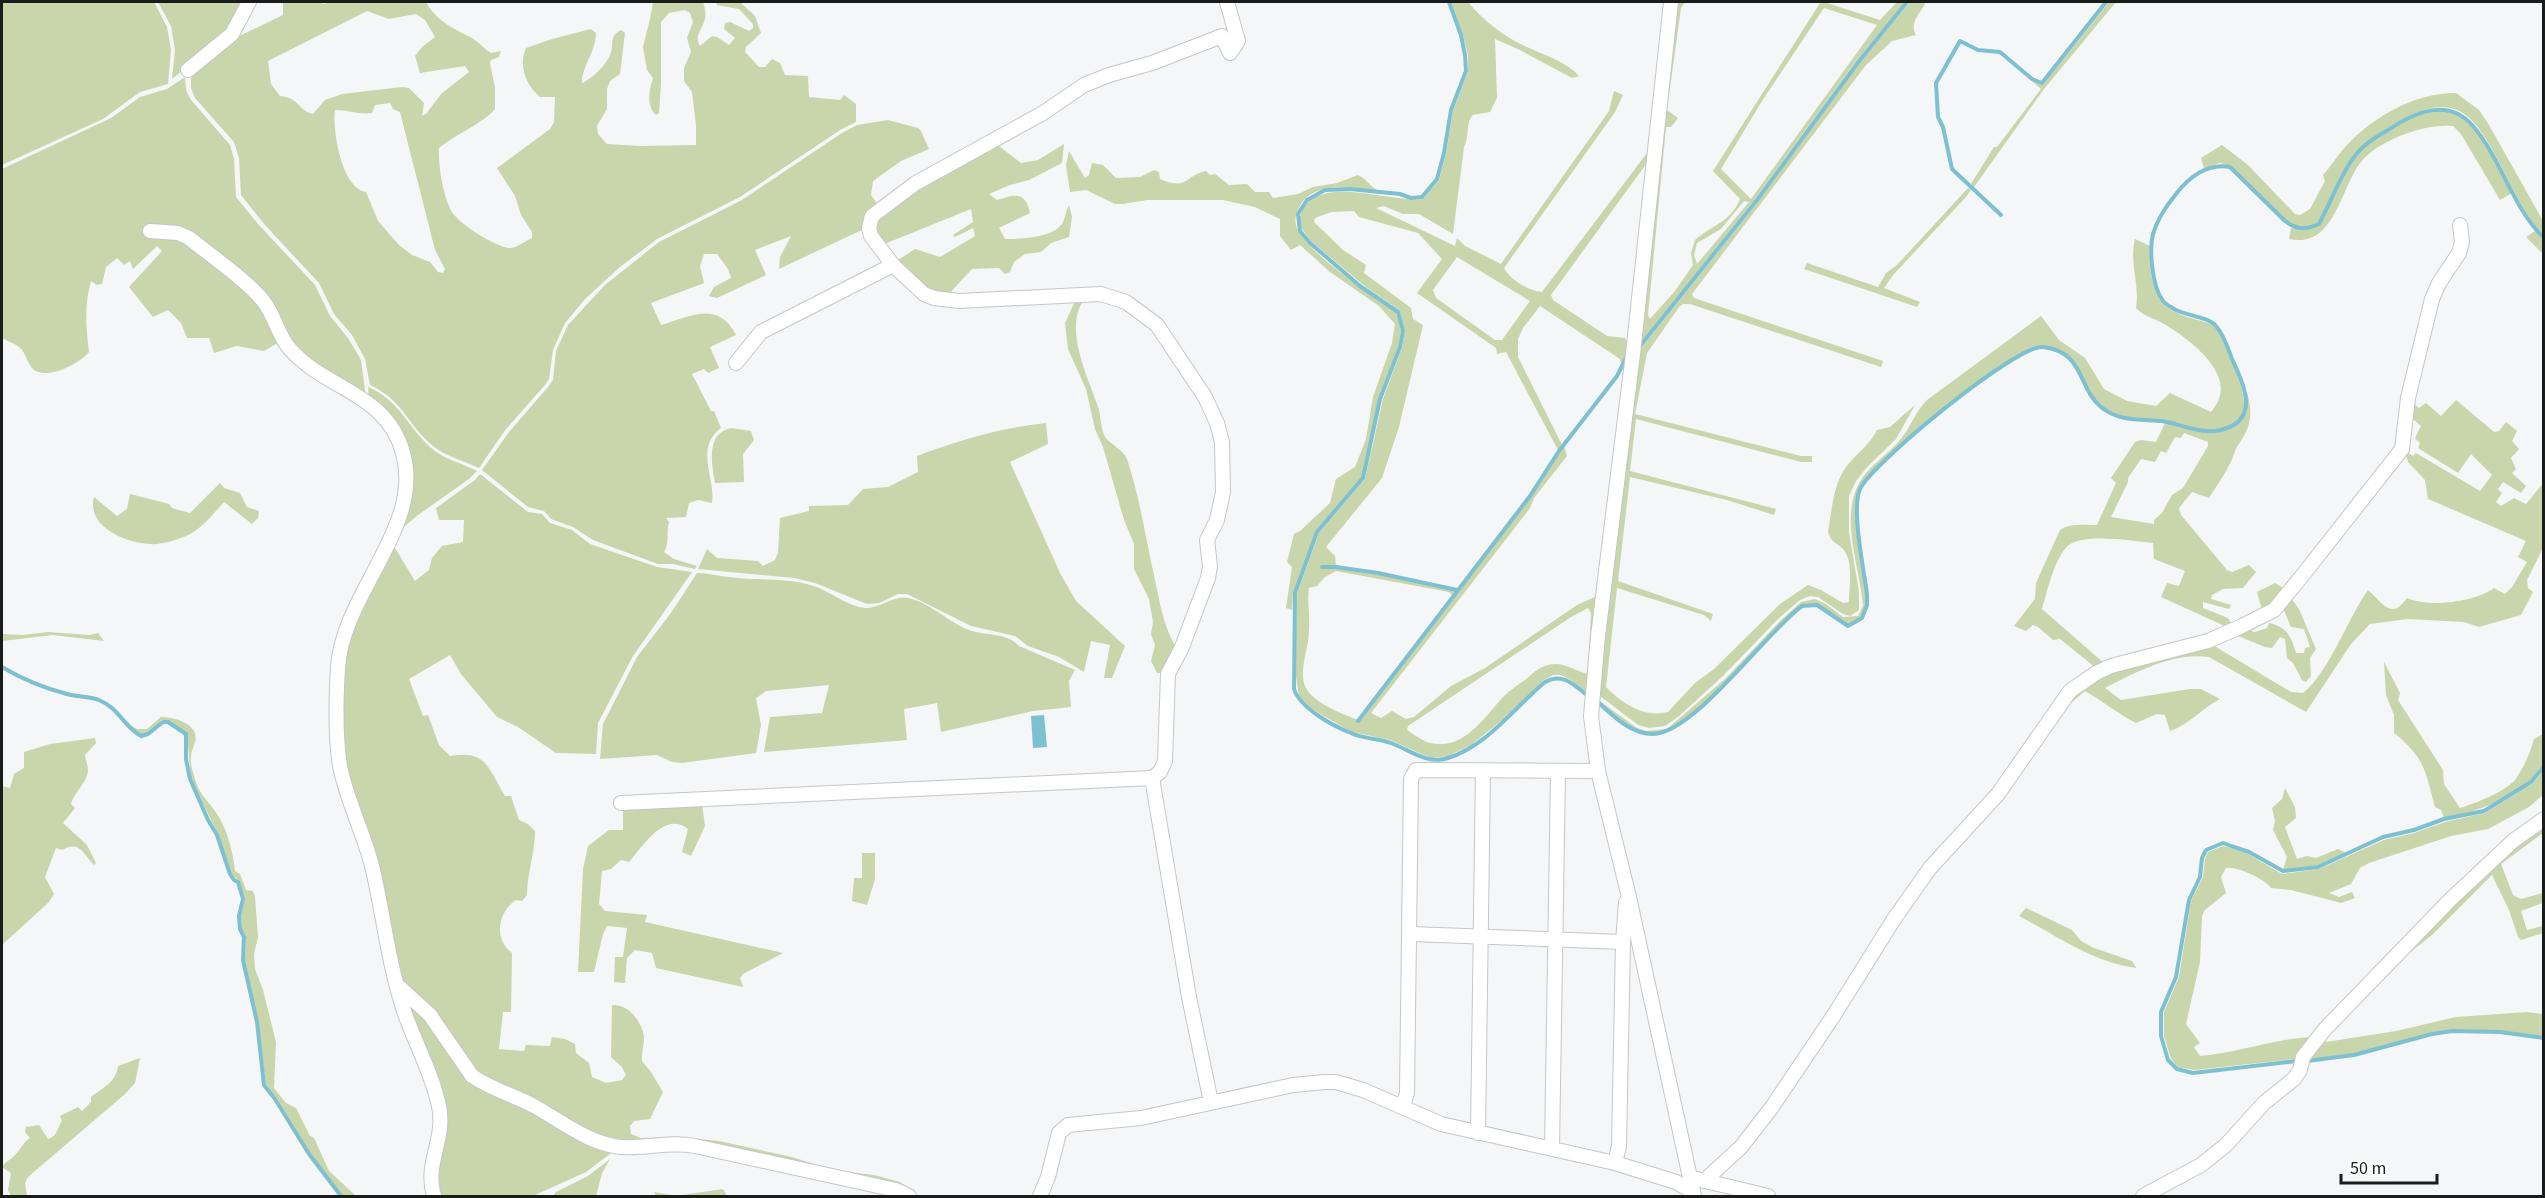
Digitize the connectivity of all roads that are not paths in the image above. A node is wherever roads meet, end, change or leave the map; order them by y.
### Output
1 (249, 2) edge
2 (1227, 2) edge
3 (1671, 2) edge
4 (188, 69) dead end
5 (2460, 225) dead end
6 (150, 231) dead end
7 (893, 265) junction
8 (736, 363) dead end
9 (1483, 771) junction
10 (1598, 771) junction
11 (1558, 772) junction
12 (1152, 778) junction
13 (621, 803) dead end
14 (2544, 819) edge
15 (1629, 897) junction
16 (1411, 934) junction
17 (1481, 936) junction
18 (1555, 939) junction
19 (1623, 942) junction
20 (396, 983) junction
21 (1211, 1102) junction
22 (1403, 1106) junction
23 (1478, 1133) junction
24 (1552, 1148) junction
25 (1615, 1163) junction
26 (1695, 1187) edge
27 (434, 1197) edge
28 (909, 1197) edge
29 (1040, 1197) edge
30 (1768, 1197) edge
31 (2143, 1197) edge

1 - 4 street
2 - 7 street
3 - 10 street
5 - 26 street
6 - 20 street
7 - 8 street
7 - 12 street
9 - 11 street
9 - 16 street
9 - 17 street
10 - 11 street
10 - 15 street
11 - 18 street
12 - 13 street
12 - 21 street
14 - 31 street
15 - 19 street
15 - 26 street
16 - 17 street
16 - 22 street
17 - 18 street
17 - 23 street
18 - 19 street
18 - 24 street
19 - 25 street
20 - 27 street
20 - 28 street
21 - 22 street
21 - 29 street
22 - 23 street
23 - 24 street
24 - 25 street
25 - 26 street
26 - 30 street

